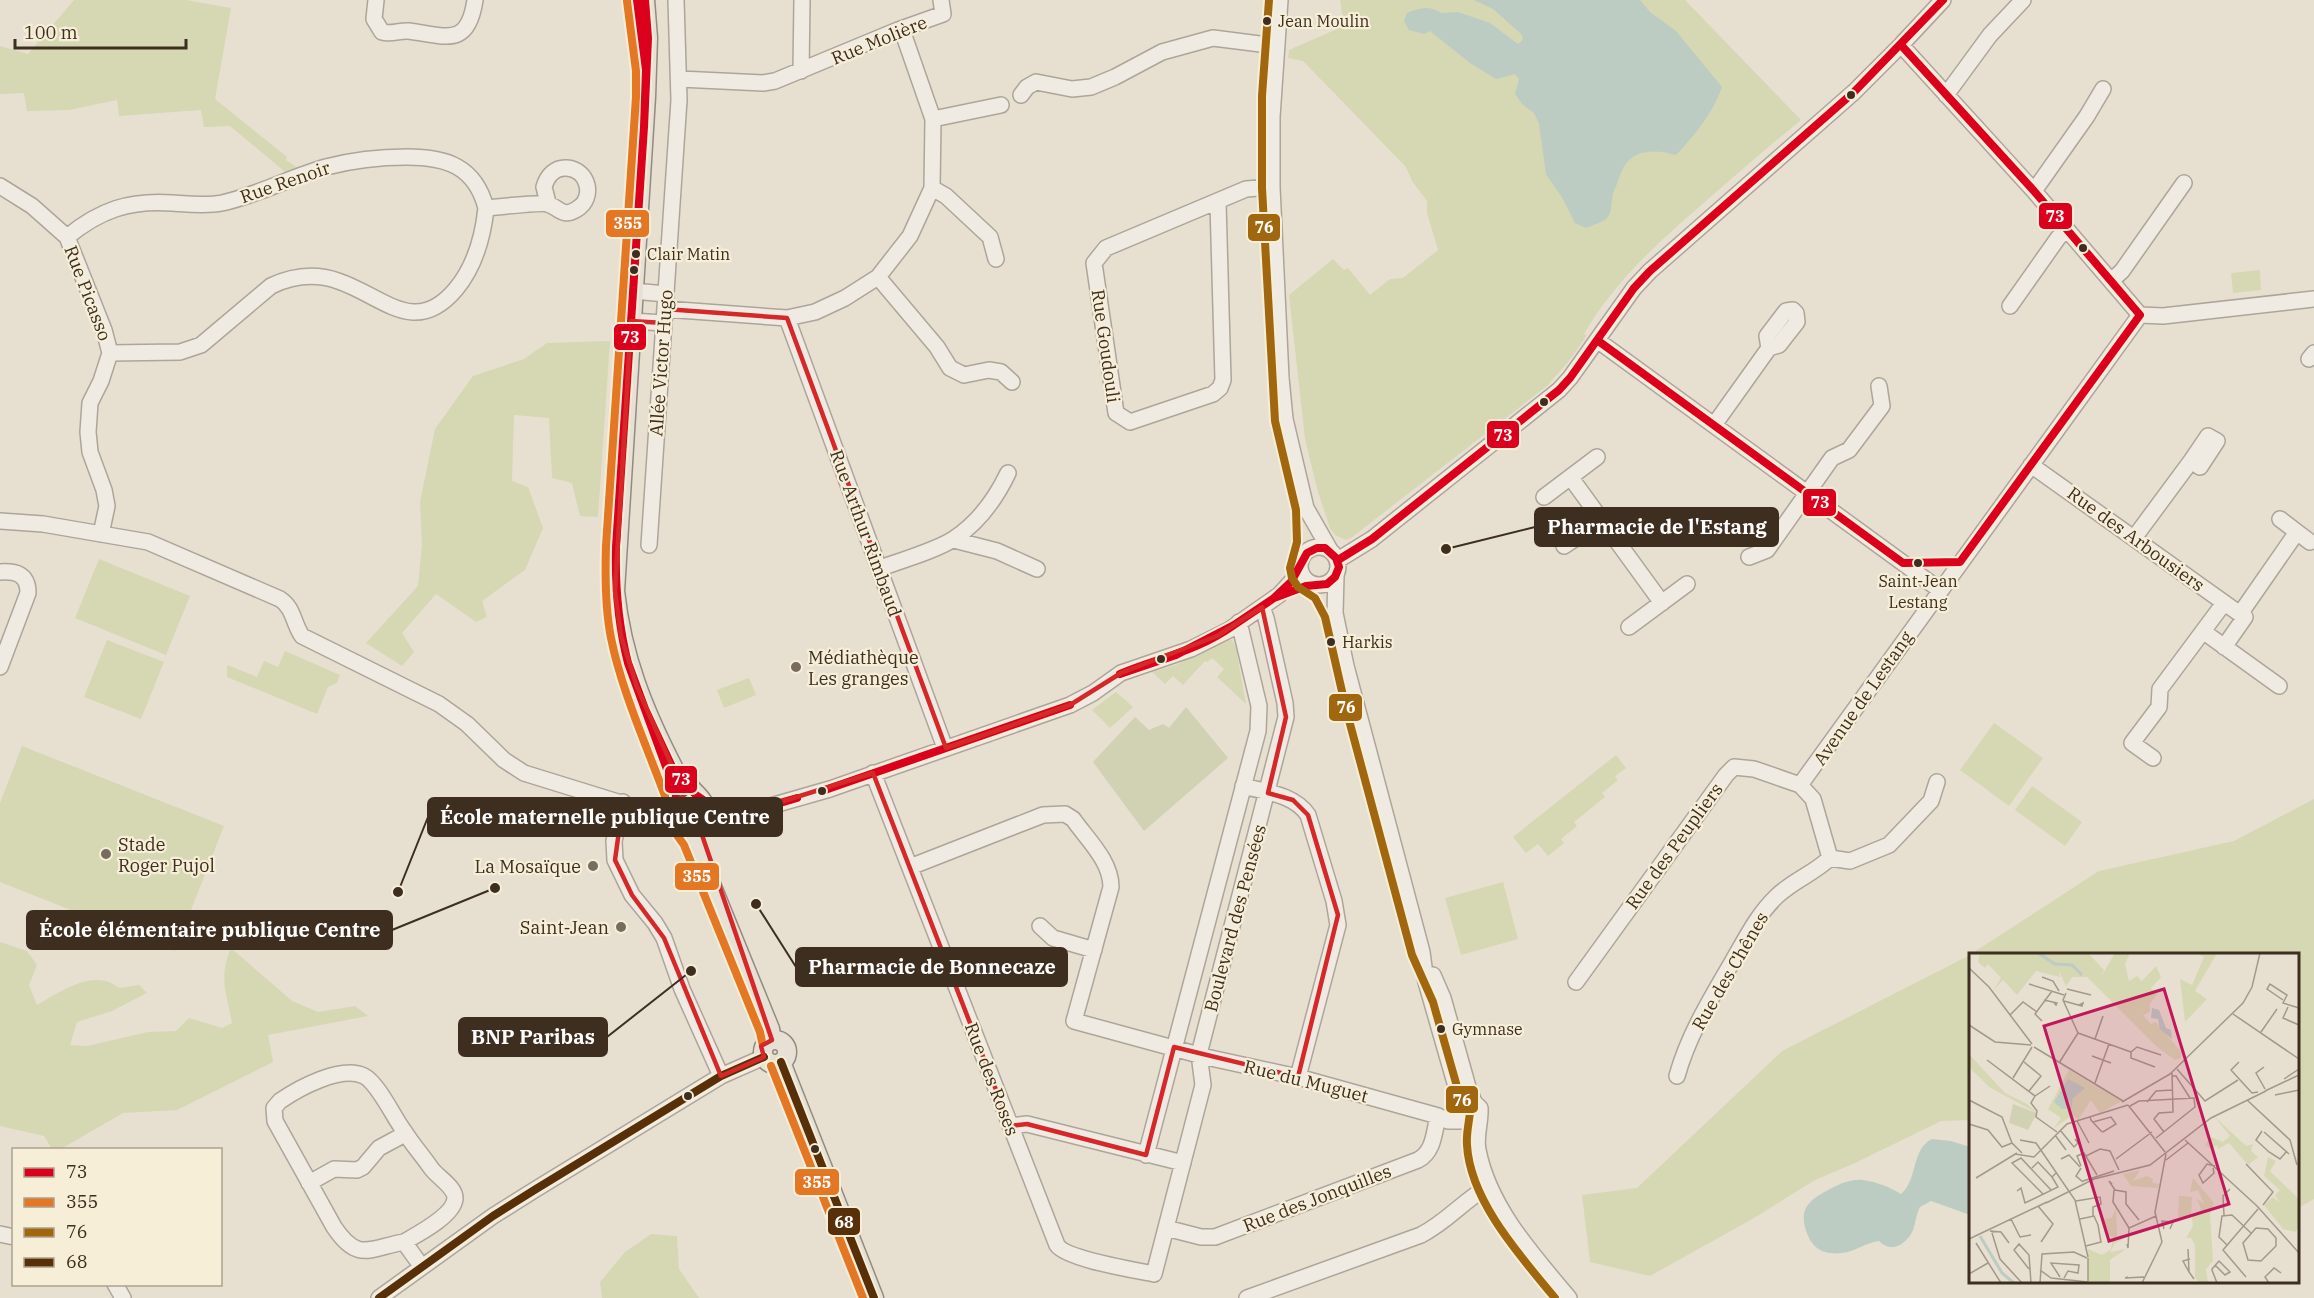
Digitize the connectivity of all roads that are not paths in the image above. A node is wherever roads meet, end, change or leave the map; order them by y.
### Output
1 (376, 0) edge
2 (475, 0) edge
3 (637, 0) edge
4 (645, 0) edge
5 (676, 0) edge
6 (802, 0) edge
7 (941, 0) edge
8 (1280, 0) edge
9 (1943, 0) edge
10 (2024, 0) edge
11 (902, 30) junction
12 (1901, 45) junction
13 (1276, 46) junction
14 (646, 70) junction
15 (801, 72) junction
16 (680, 79) junction
17 (2103, 89) dead end
18 (1021, 95) dead end
19 (1946, 95) junction
20 (1001, 105) dead end
21 (933, 119) junction
22 (2184, 183) dead end
23 (0, 186) edge
24 (1272, 187) junction
25 (932, 188) junction
26 (2034, 191) junction
27 (548, 203) dead end
28 (1218, 203) junction
29 (486, 208) junction
30 (2066, 230) junction
31 (67, 237) junction
32 (996, 259) dead end
33 (878, 277) junction
34 (2111, 281) junction
35 (633, 291) junction
36 (2314, 300) edge
37 (2010, 306) dead end
38 (665, 309) junction
39 (2140, 315) junction
40 (787, 318) junction
41 (631, 321) junction
42 (1597, 340) junction
43 (1769, 348) dead end
44 (110, 353) junction
45 (1012, 382) dead end
46 (1879, 386) dead end
47 (1714, 425) junction
48 (1597, 458) dead end
49 (2191, 461) dead end
50 (2031, 465) junction
51 (1008, 473) dead end
52 (1571, 478) junction
53 (1807, 494) junction
54 (1544, 497) dead end
55 (1306, 508) junction
56 (2280, 519) dead end
57 (0, 521) edge
58 (1602, 521) junction
59 (2297, 532) junction
60 (101, 534) junction
61 (2134, 538) junction
62 (954, 540) junction
63 (2310, 542) dead end
64 (649, 545) dead end
65 (1564, 546) dead end
66 (1307, 551) junction
67 (1749, 557) dead end
68 (1334, 562) junction
69 (1300, 566) junction
70 (880, 568) junction
71 (1037, 569) dead end
72 (0, 572) edge
73 (1687, 584) dead end
74 (1315, 585) junction
75 (1940, 590) junction
76 (1279, 595) junction
77 (1662, 603) junction
78 (2224, 603) junction
79 (1262, 608) junction
80 (1335, 613) junction
81 (2240, 614) junction
82 (1239, 622) junction
83 (1629, 627) dead end
84 (2204, 632) junction
85 (2224, 647) junction
86 (0, 667) edge
87 (2279, 686) dead end
88 (945, 748) junction
89 (2153, 758) dead end
90 (873, 773) junction
91 (1937, 782) dead end
92 (1800, 785) junction
93 (1243, 786) junction
94 (1268, 793) junction
95 (623, 802) junction
96 (690, 811) junction
97 (1830, 858) junction
98 (910, 867) junction
99 (1040, 926) dead end
100 (1094, 950) junction
101 (743, 963) junction
102 (1576, 982) dead end
103 (1174, 1047) junction
104 (772, 1053) junction
105 (1199, 1054) junction
106 (721, 1076) junction
107 (1677, 1076) dead end
108 (1298, 1077) junction
109 (1463, 1112) junction
110 (1438, 1116) junction
111 (1010, 1126) junction
112 (405, 1134) junction
113 (1477, 1146) junction
114 (1146, 1155) junction
115 (1184, 1163) junction
116 (309, 1183) junction
117 (1488, 1184) junction
118 (1166, 1228) junction
119 (404, 1242) junction
120 (422, 1267) junction
121 (379, 1298) edge
122 (874, 1298) edge
123 (1247, 1298) edge
124 (1569, 1298) edge

1 - 2 street
3 - 14 main road
4 - 14 main road
5 - 16 street, Allée Victor Hugo
6 - 15 street
7 - 11 street, Rue Molière
8 - 13 street
9 - 12 street
10 - 19 street
11 - 15 street, Rue Molière
11 - 21 street
12 - 19 street
12 - 42 street
13 - 18 street
13 - 24 street
14 - 35 main road
15 - 16 street, Rue Molière
16 - 38 street, Allée Victor Hugo
17 - 26 street
19 - 26 street
20 - 21 street
21 - 25 street
22 - 34 street
23 - 31 street, Rue Picasso
24 - 28 street, Rue Goudouli
24 - 55 street
25 - 32 street
25 - 33 street
26 - 30 street
27 - 29 street
28 - 28 street, Rue Goudouli
29 - 31 street, Rue Renoir
29 - 44 street
30 - 34 street
30 - 37 street
31 - 44 street, Rue Picasso
33 - 40 street
33 - 45 street
34 - 39 street
35 - 38 street
35 - 41 main road
36 - 39 street
38 - 40 street
38 - 41 street
38 - 64 street, Allée Victor Hugo
39 - 50 street, Avenue de Lestang
40 - 70 street, Rue Arthur Rimbaud
41 - 96 main road
42 - 47 street
42 - 68 street
43 - 47 street
44 - 60 street, Rue Picasso
46 - 53 street
47 - 53 street
48 - 52 street
49 - 61 street
50 - 61 street, Rue des Arbousiers
50 - 75 street, Avenue de Lestang
51 - 62 street
52 - 54 street
52 - 58 street
53 - 67 street
53 - 75 street
55 - 66 street
55 - 68 street
56 - 59 street
57 - 60 street
58 - 65 street
58 - 77 street
59 - 63 street
59 - 81 street
60 - 95 street
61 - 78 street, Rue des Arbousiers
62 - 70 street
62 - 71 street
66 - 68 street
66 - 69 street
68 - 74 street
68 - 80 street
69 - 74 street
69 - 76 street
70 - 88 street, Rue Arthur Rimbaud
72 - 86 street
73 - 77 street
74 - 76 street
74 - 80 street
75 - 92 street, Avenue de Lestang
76 - 79 street
77 - 83 street
78 - 81 street, Rue des Arbousiers
78 - 84 street
79 - 82 street
79 - 94 street, Boulevard des Pensées
80 - 109 street
81 - 85 street
82 - 88 street
82 - 93 street, Boulevard des Pensées
84 - 85 street
84 - 89 street
85 - 87 street
88 - 90 street
90 - 96 street
90 - 98 street, Rue des Roses
91 - 97 street
92 - 97 street
92 - 102 street, Rue des Peupliers
93 - 94 street
93 - 103 street, Boulevard des Pensées
94 - 105 street, Boulevard des Pensées
94 - 108 street
95 - 96 street
95 - 106 street
96 - 101 main road
96 - 101 main road
97 - 107 street, Rue des Chênes
98 - 100 street
98 - 111 street, Rue des Roses
99 - 100 street
100 - 103 street, Rue du Muguet
101 - 104 main road
103 - 105 street, Rue du Muguet
103 - 114 street, Boulevard des Pensées
104 - 106 street
104 - 122 main road
105 - 108 street, Rue du Muguet
105 - 115 street, Boulevard des Pensées
106 - 120 street
108 - 110 street, Rue du Muguet
109 - 110 street, Rue du Muguet
109 - 113 street
109 - 113 street, Rue du Muguet
110 - 118 street, Rue des Jonquilles
111 - 114 street
111 - 118 street, Rue des Roses
112 - 116 street
112 - 116 street
112 - 119 street
113 - 117 street
114 - 115 street
115 - 118 street, Boulevard des Pensées
116 - 119 street
117 - 123 street
117 - 124 street
119 - 120 street
120 - 121 street

